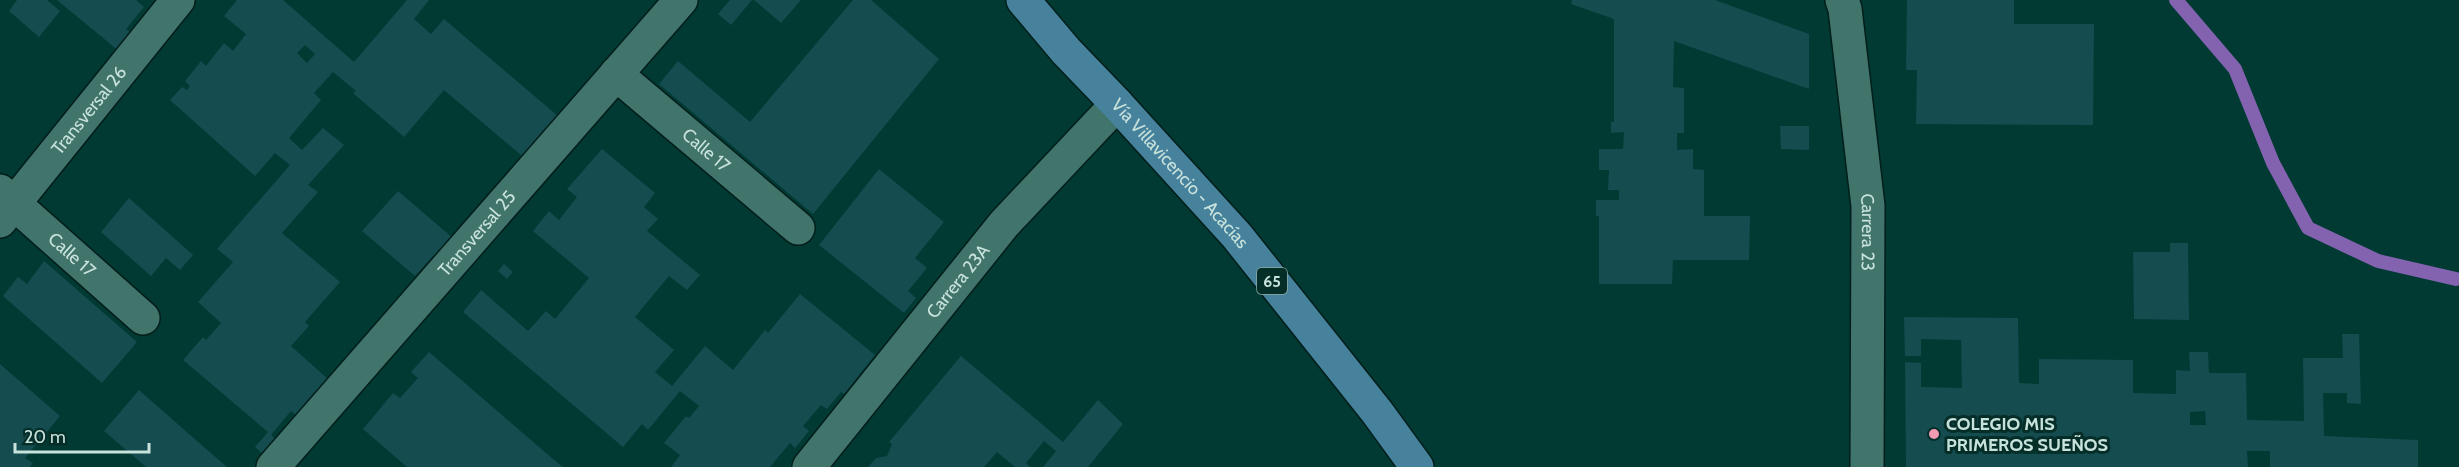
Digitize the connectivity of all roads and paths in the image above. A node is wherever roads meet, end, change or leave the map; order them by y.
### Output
1 (178, 0) edge
2 (681, 0) edge
3 (1023, 0) edge
4 (1842, 0) edge
5 (616, 75) junction
6 (1117, 104) junction
7 (5, 205) edge
8 (798, 228) dead end
9 (143, 318) dead end
10 (273, 467) edge
11 (809, 467) edge
12 (1417, 467) edge
13 (1867, 467) edge

1 - 7 street, Transversal 26
2 - 5 street, Transversal 25
3 - 6 main road, Vía Villavicencio - Acacías / 65
4 - 13 street, Carrera 23
5 - 8 street, Calle 17
5 - 10 street, Transversal 25
6 - 11 street, Carrera 23A
6 - 12 main road, Vía Villavicencio - Acacías / 65
7 - 9 street, Calle 17

